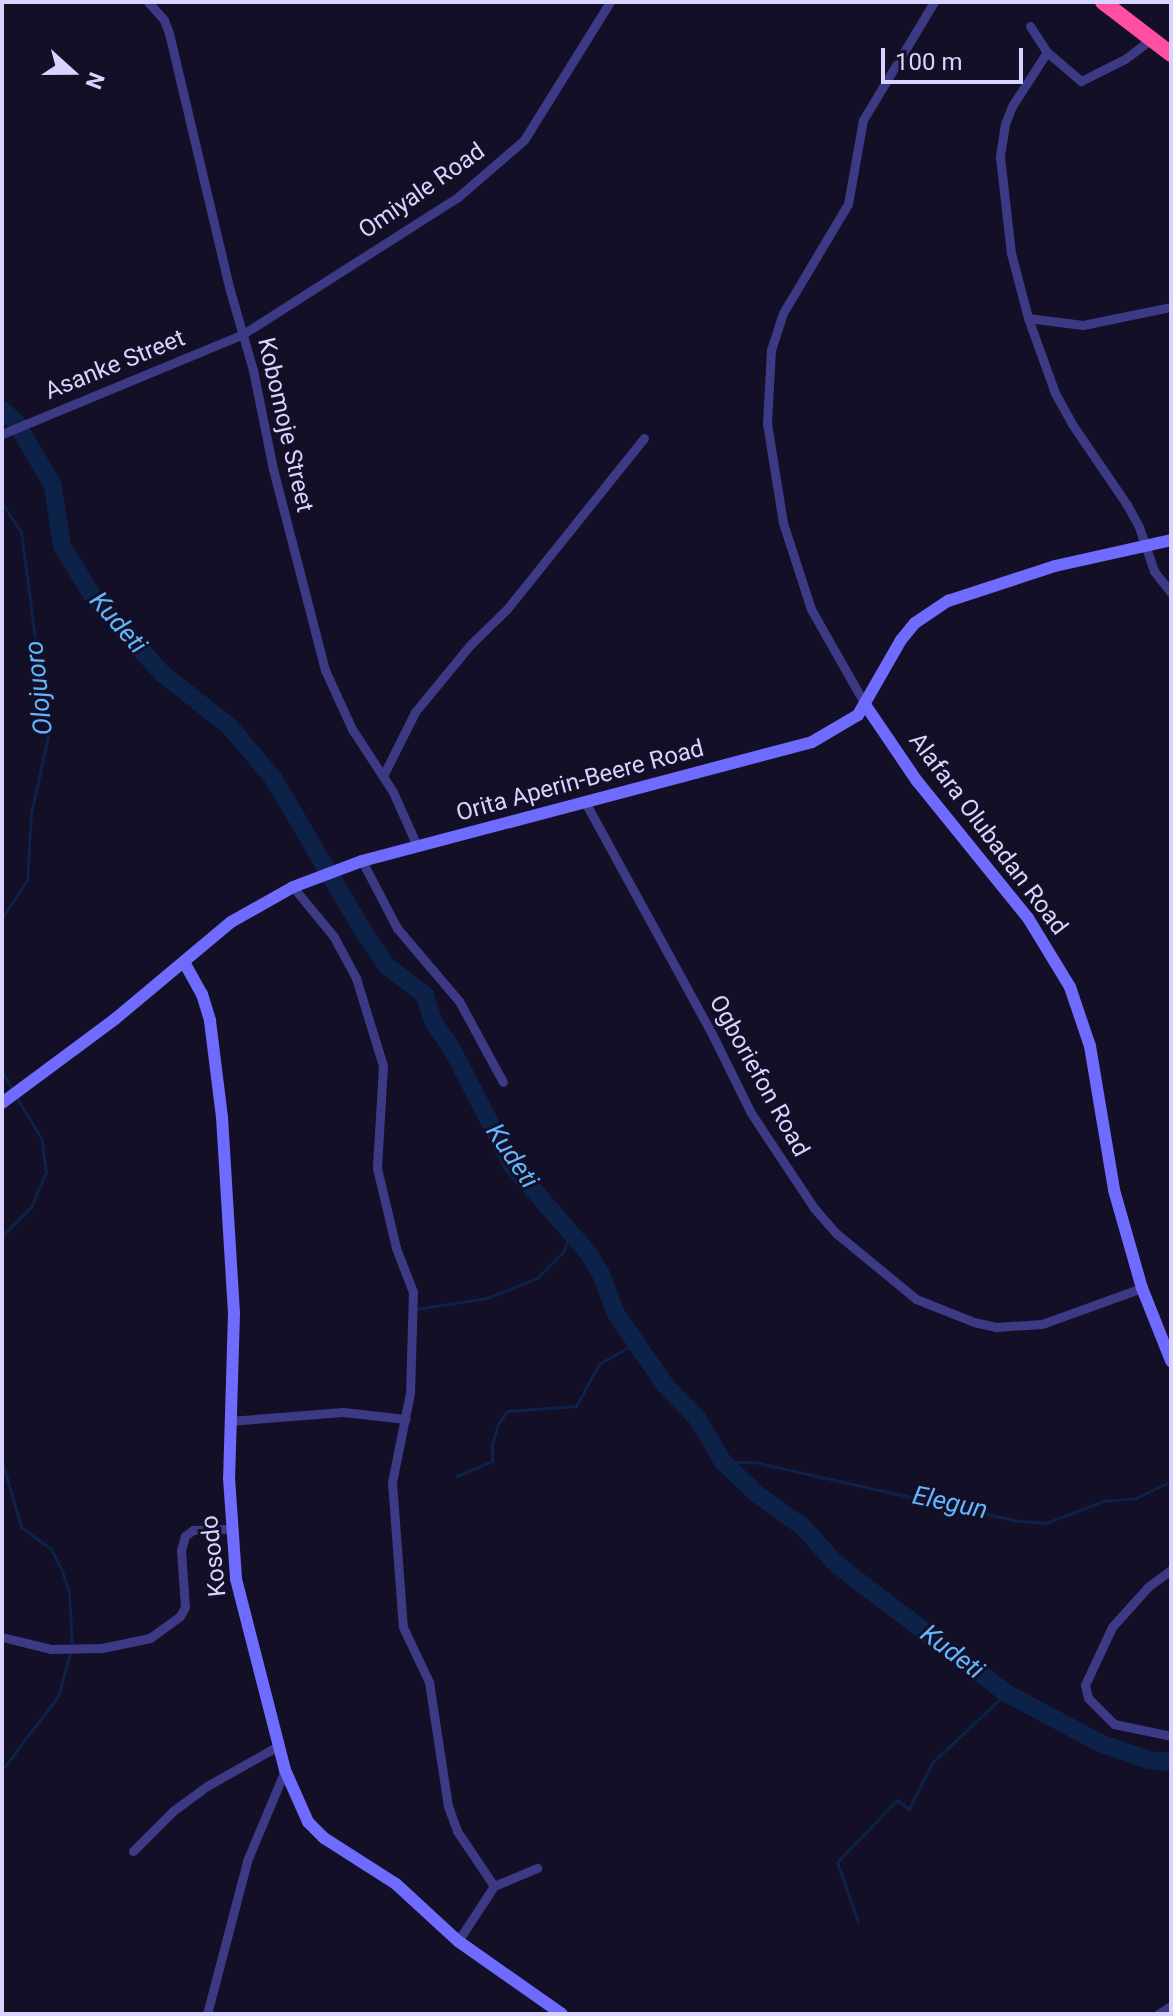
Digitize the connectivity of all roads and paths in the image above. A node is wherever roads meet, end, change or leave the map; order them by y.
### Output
1 (148, 2) edge
2 (610, 2) edge
3 (934, 2) edge
4 (1103, 2) edge
5 (1121, 2) edge
6 (1030, 26) dead end
7 (1153, 38) junction
8 (1171, 38) edge
9 (1047, 52) junction
10 (1171, 54) edge
11 (1171, 307) edge
12 (1028, 318) junction
13 (243, 334) junction
14 (2, 434) edge
15 (644, 438) dead end
16 (1171, 540) edge
17 (1145, 548) junction
18 (1171, 593) edge
19 (866, 706) junction
20 (383, 776) junction
21 (585, 802) junction
22 (417, 846) junction
23 (362, 861) junction
24 (293, 887) junction
25 (184, 962) junction
26 (503, 1082) dead end
27 (4, 1102) edge
28 (1142, 1288) junction
29 (1171, 1361) edge
30 (406, 1419) junction
31 (229, 1421) junction
32 (231, 1529) junction
33 (1171, 1570) edge
34 (2, 1637) edge
35 (1171, 1736) edge
36 (278, 1746) junction
37 (285, 1770) junction
38 (133, 1851) dead end
39 (537, 1868) dead end
40 (494, 1886) junction
41 (458, 1941) junction
42 (1171, 2006) edge
43 (207, 2014) edge
44 (562, 2014) edge
45 (1158, 2014) edge

1 - 13 street, Kobomoje Street
2 - 13 street, Omiyale Road
3 - 19 street
4 - 7 highway
5 - 8 highway
6 - 9 street
7 - 9 street
7 - 10 highway
9 - 12 street
11 - 12 street
12 - 17 street
13 - 14 street, Asanke Street
13 - 20 street, Kobomoje Street
15 - 20 street
16 - 17 main road, Orita Aperin-Beere Road
17 - 18 street
17 - 19 main road, Orita Aperin-Beere Road
19 - 21 main road, Orita Aperin-Beere Road
19 - 28 main road, Alafara Olubadan Road
20 - 22 street, Kobomoje Street
21 - 22 main road, Orita Aperin-Beere Road
21 - 28 street, Ogboriefon Road
22 - 23 main road, Orita Aperin-Beere Road
23 - 24 main road, Orita Aperin-Beere Road
23 - 26 street
24 - 25 main road, Orita Aperin-Beere Road
24 - 30 street
25 - 27 main road, Orita Aperin-Beere Road
25 - 31 main road, Kosodo
28 - 29 main road, Alafara Olubadan Road
30 - 31 street
30 - 40 street
31 - 32 main road, Kosodo
32 - 34 street
32 - 36 main road, Kosodo
33 - 35 street
36 - 37 main road, Kosodo
36 - 38 street
37 - 41 main road, Kosodo
37 - 43 street
39 - 40 street
40 - 41 street
41 - 44 main road, Kosodo
42 - 45 street

